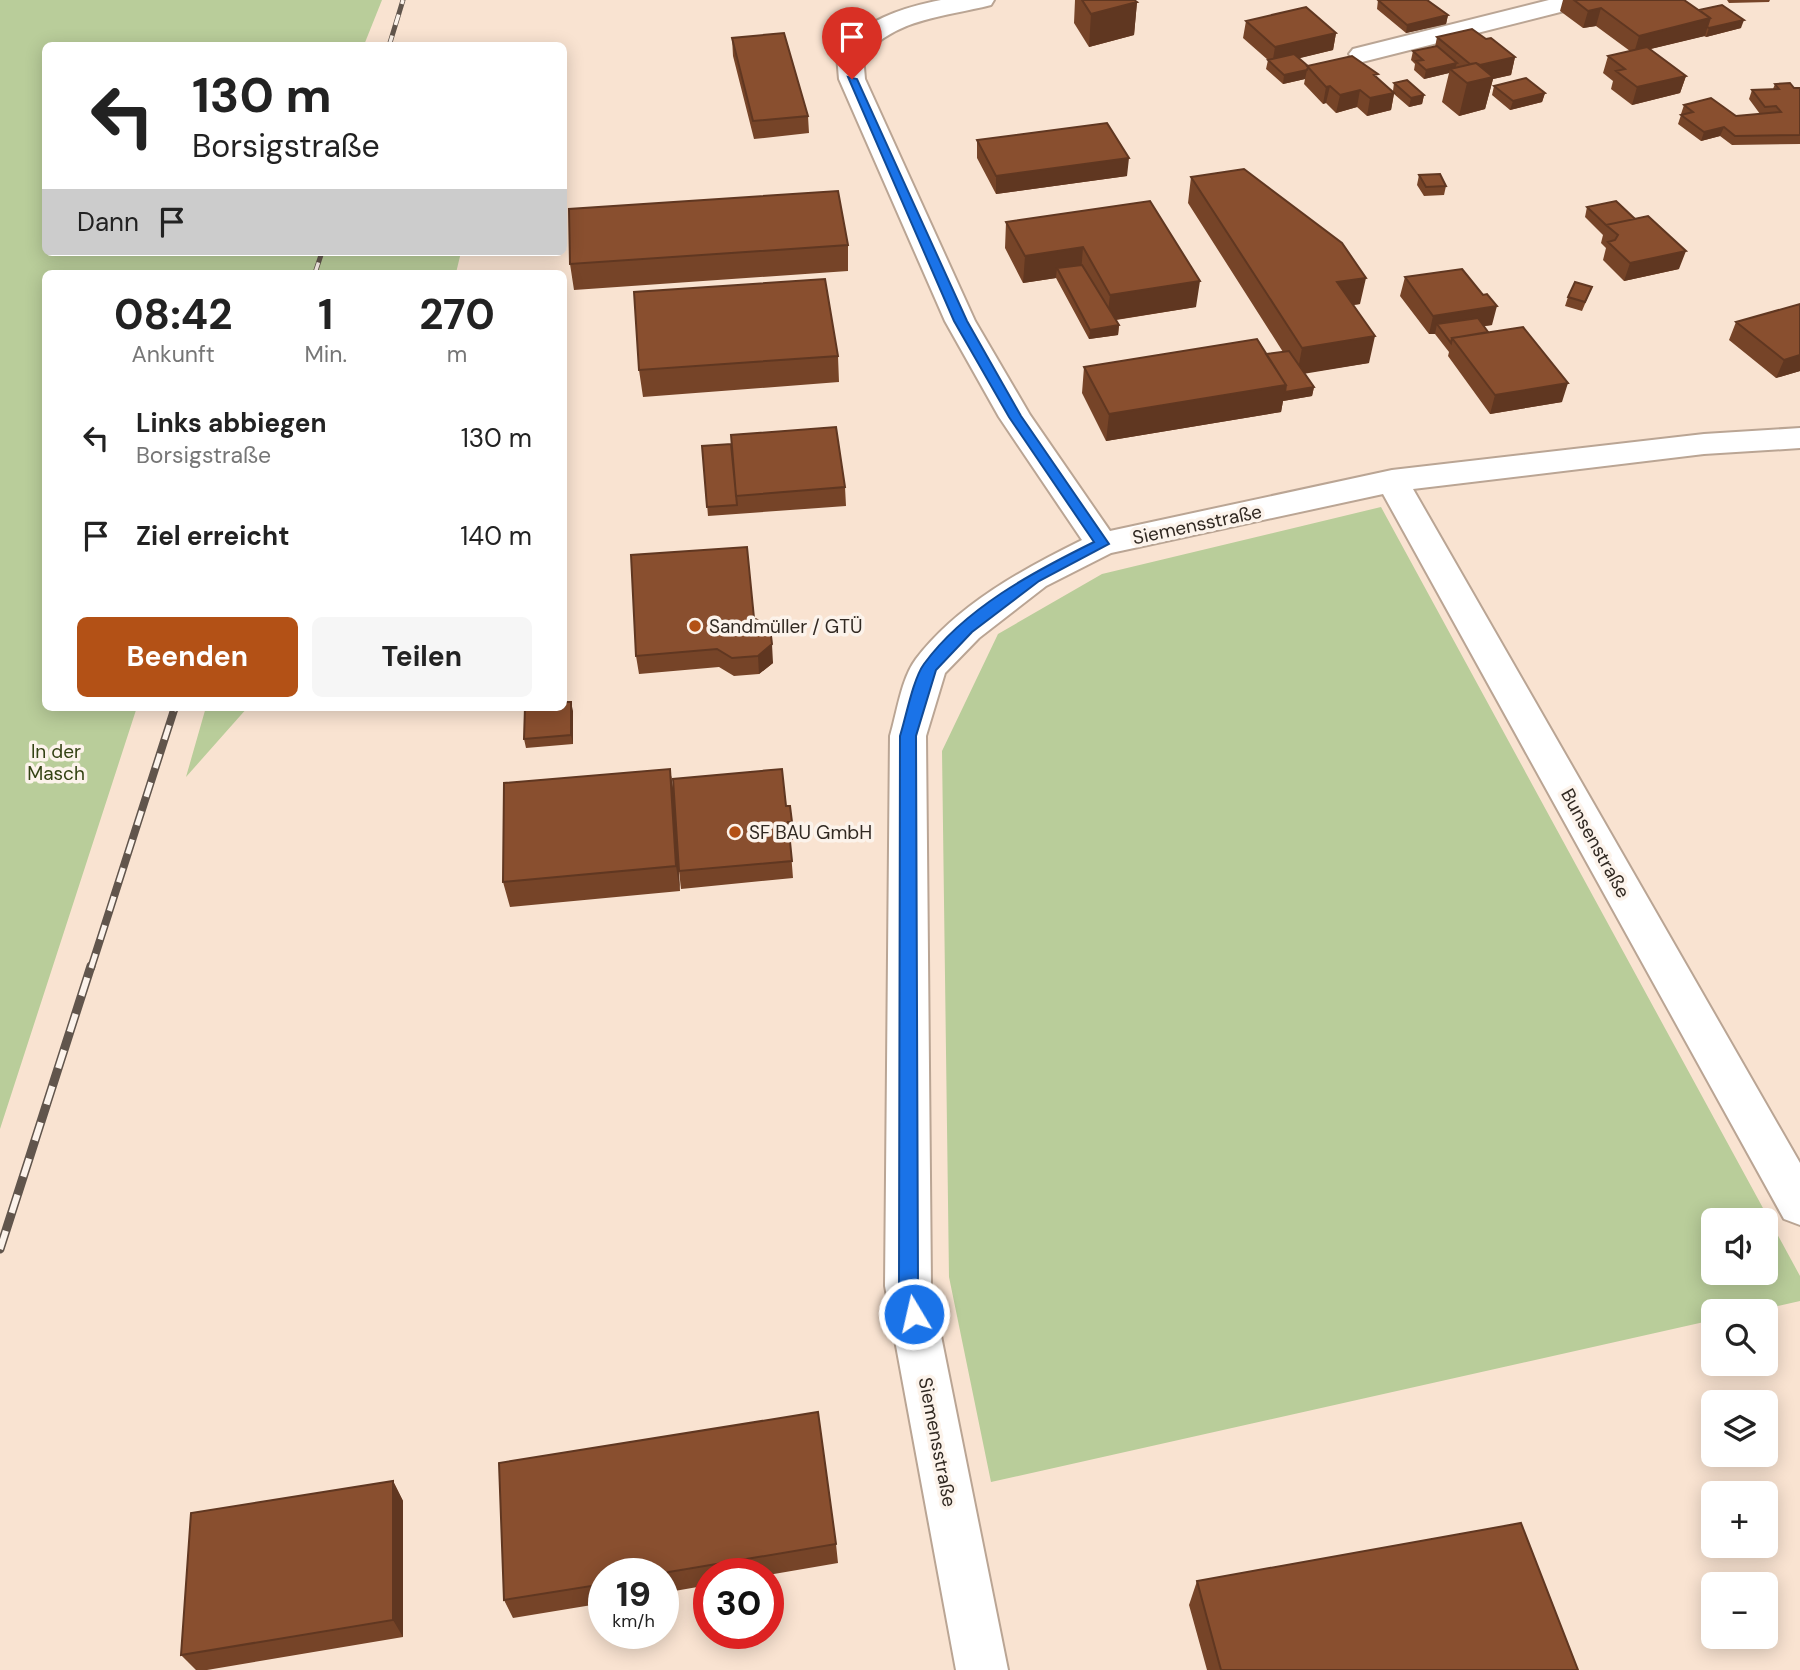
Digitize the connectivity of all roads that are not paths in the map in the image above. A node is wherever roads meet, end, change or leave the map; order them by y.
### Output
1 (982, 0) edge
2 (1579, 0) edge
3 (913, 6) edge
4 (1362, 54) dead end
5 (1800, 438) edge
6 (1392, 481) junction
7 (1102, 544) junction
8 (1800, 1205) edge
9 (982, 1670) edge

1 - 3 street
2 - 4 street
3 - 7 street
5 - 6 street, Siemensstraße
6 - 7 street, Siemensstraße
6 - 8 street, Bunsenstraße
7 - 9 street, Siemensstraße

